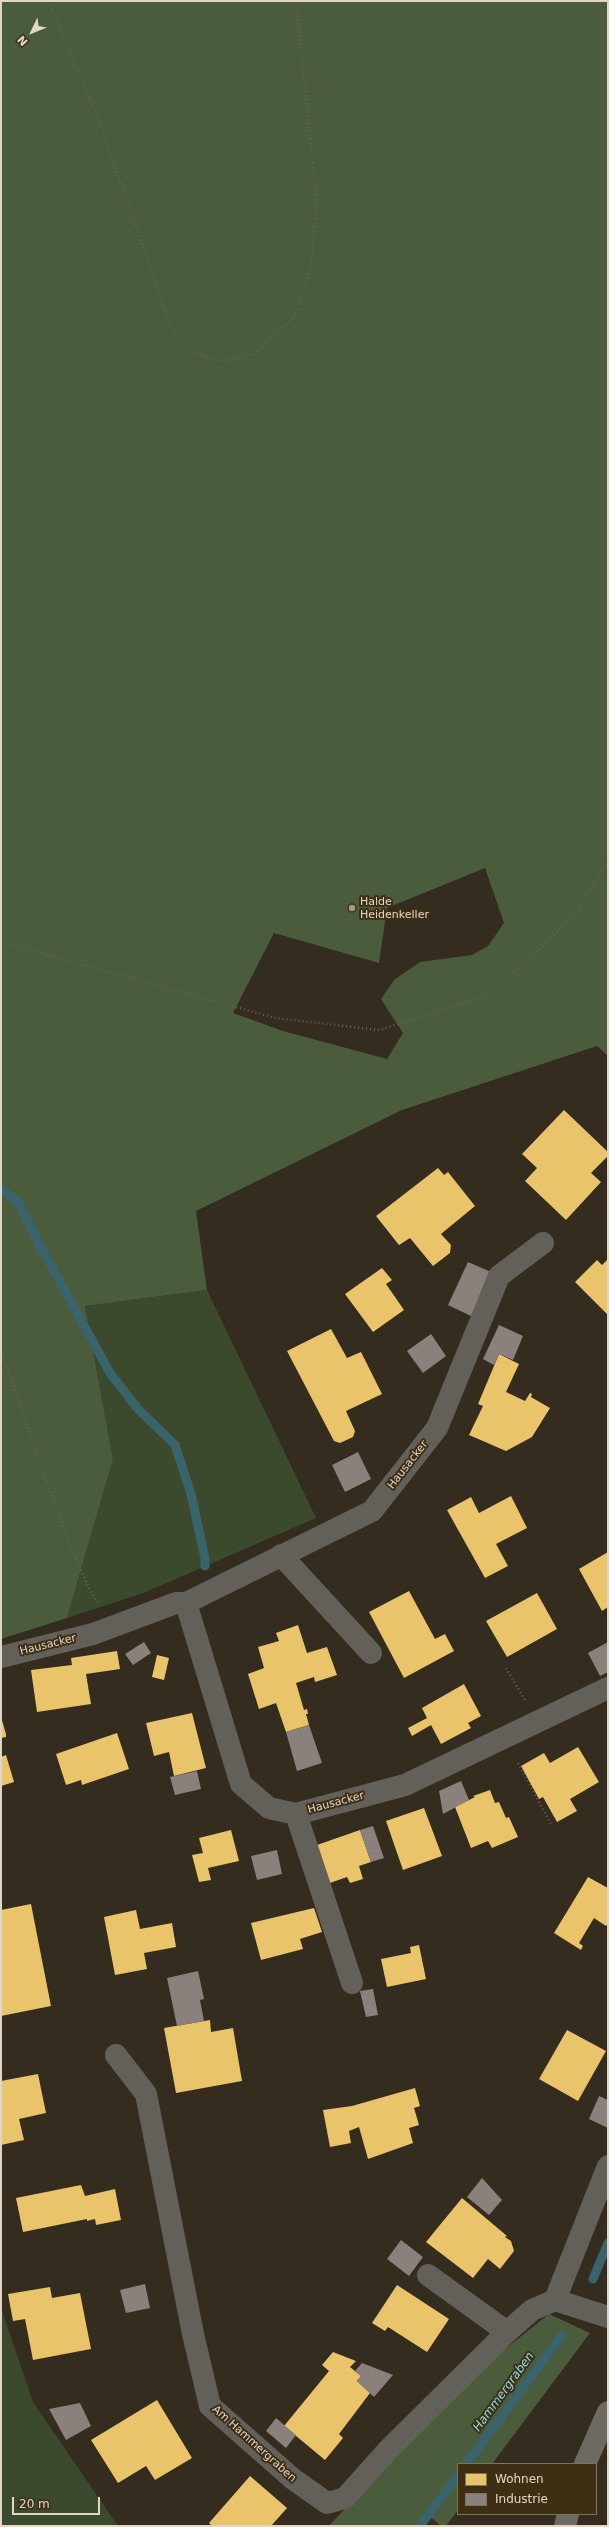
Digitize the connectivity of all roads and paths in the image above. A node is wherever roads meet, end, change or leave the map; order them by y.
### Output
1 (48, 1) edge
2 (296, 1) edge
3 (608, 860) edge
4 (1, 942) edge
5 (543, 1243) dead end
6 (1, 1352) edge
7 (281, 1555) junction
8 (186, 1603) junction
9 (117, 1625) junction
10 (371, 1653) dead end
11 (1, 1656) edge
12 (506, 1668) dead end
13 (608, 1688) edge
14 (527, 1704) dead end
15 (518, 1763) dead end
16 (296, 1814) junction
17 (551, 1824) dead end
18 (352, 1983) dead end
19 (116, 2055) dead end
20 (608, 2166) edge
21 (428, 2275) dead end
22 (555, 2300) junction
23 (608, 2317) edge
24 (507, 2332) junction
25 (608, 2412) edge
26 (585, 2463) edge
27 (568, 2515) edge
28 (565, 2526) edge

1 - 2 path
3 - 4 path
5 - 7 street, Hausacker
6 - 9 path
7 - 8 street, Hausacker
7 - 10 street
8 - 9 street, Hausacker
8 - 16 street, Hausacker
9 - 11 street, Hausacker
12 - 14 path
13 - 16 street, Hausacker
15 - 17 path
16 - 18 street
19 - 24 street, Am Hammergraben
20 - 22 street
21 - 24 street
22 - 23 street
22 - 24 street, Am Hammergraben
25 - 26 main road
27 - 28 main road

